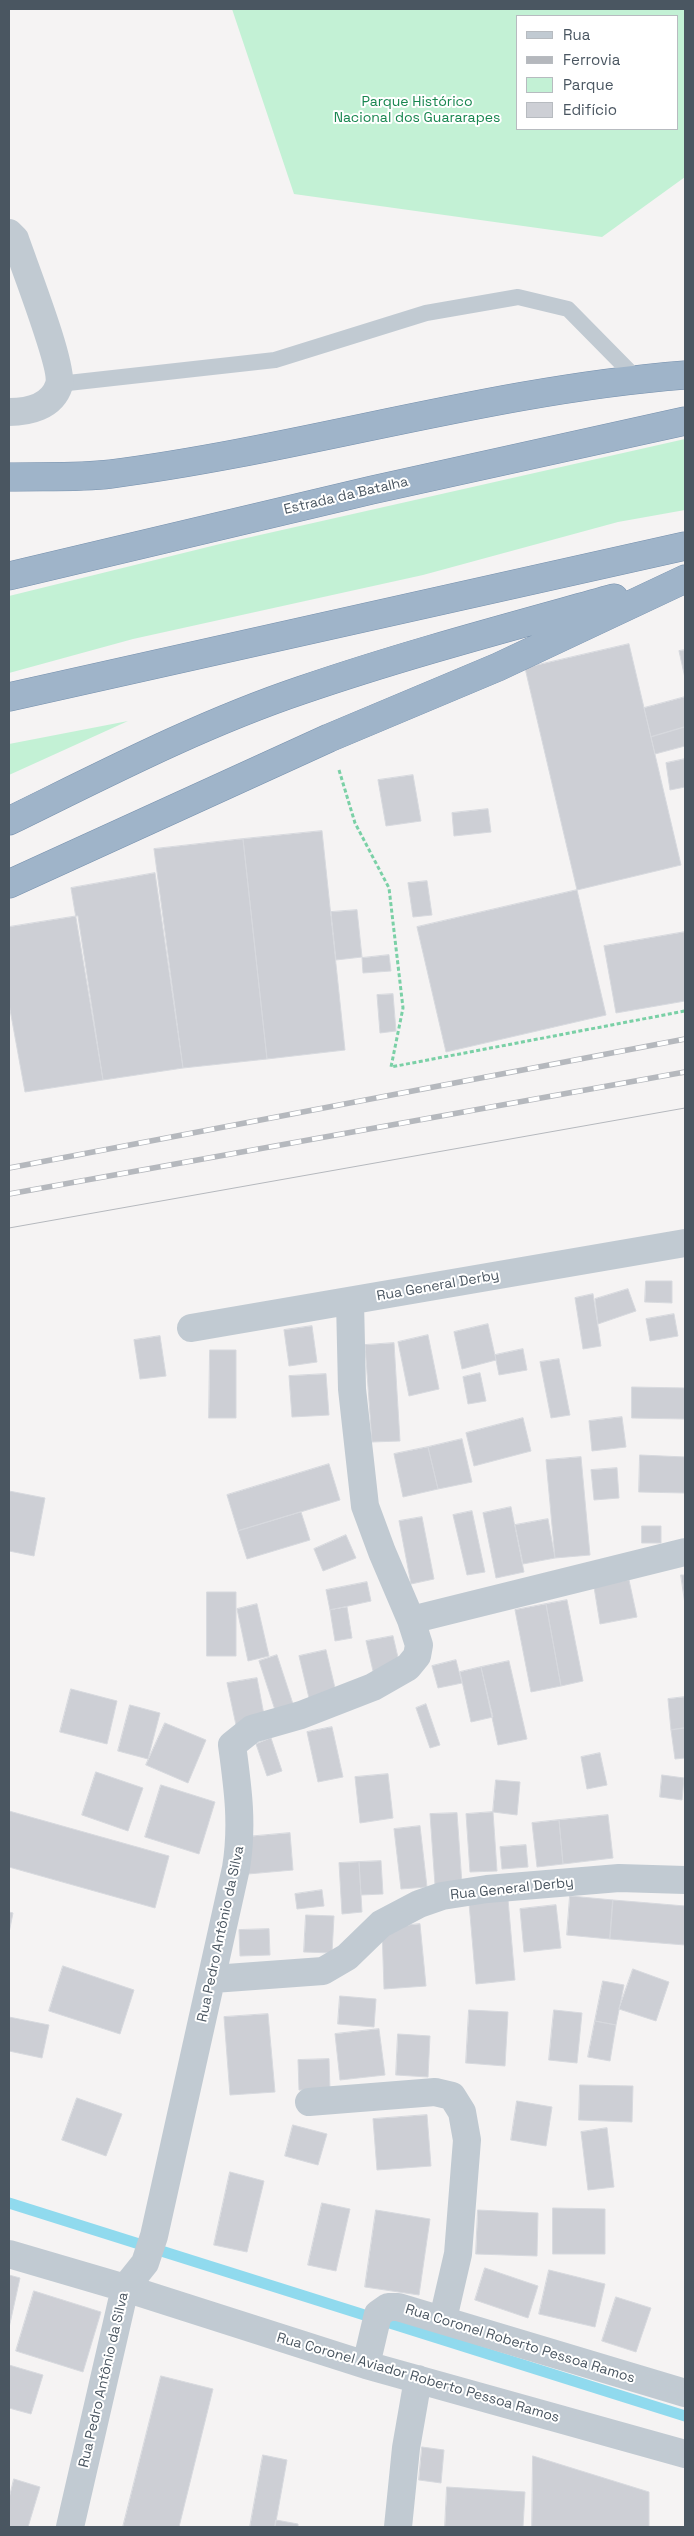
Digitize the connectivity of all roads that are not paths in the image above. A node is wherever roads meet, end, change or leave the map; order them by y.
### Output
1 (9, 233) edge
2 (685, 376) edge
3 (637, 379) junction
4 (59, 384) junction
5 (9, 412) edge
6 (685, 421) edge
7 (9, 477) edge
8 (685, 546) edge
9 (9, 576) edge
10 (685, 579) edge
11 (9, 697) edge
12 (9, 821) edge
13 (9, 884) edge
14 (685, 1243) edge
15 (350, 1301) junction
16 (191, 1328) dead end
17 (685, 1552) edge
18 (411, 1620) junction
19 (685, 1880) edge
20 (213, 1979) junction
21 (310, 2102) dead end
22 (9, 2254) edge
23 (125, 2288) junction
24 (443, 2319) junction
25 (366, 2366) junction
26 (418, 2379) junction
27 (685, 2393) edge
28 (685, 2454) edge
29 (70, 2527) edge
30 (398, 2527) edge

1 - 4 street
2 - 3 highway
3 - 4 lane
3 - 7 highway
4 - 5 street
6 - 9 highway, Estrada da Batalha
8 - 11 highway
10 - 12 highway
10 - 13 highway
14 - 15 street, Rua General Derby
15 - 16 street, Rua General Derby
15 - 18 street, Rua Pedro Antônio da Silva
17 - 18 street
18 - 20 street, Rua Pedro Antônio da Silva
19 - 20 street, Rua General Derby
20 - 23 street, Rua Pedro Antônio da Silva
21 - 24 street
22 - 23 street, Rua Coronel Aviador Roberto Pessoa Ramos
23 - 25 street, Rua Coronel Aviador Roberto Pessoa Ramos
23 - 29 street, Rua Pedro Antônio da Silva
24 - 25 street, Rua Coronel Roberto Pessoa Ramos
24 - 27 street, Rua Coronel Roberto Pessoa Ramos
25 - 26 street, Rua Coronel Aviador Roberto Pessoa Ramos
26 - 28 street, Rua Coronel Aviador Roberto Pessoa Ramos
26 - 30 street

